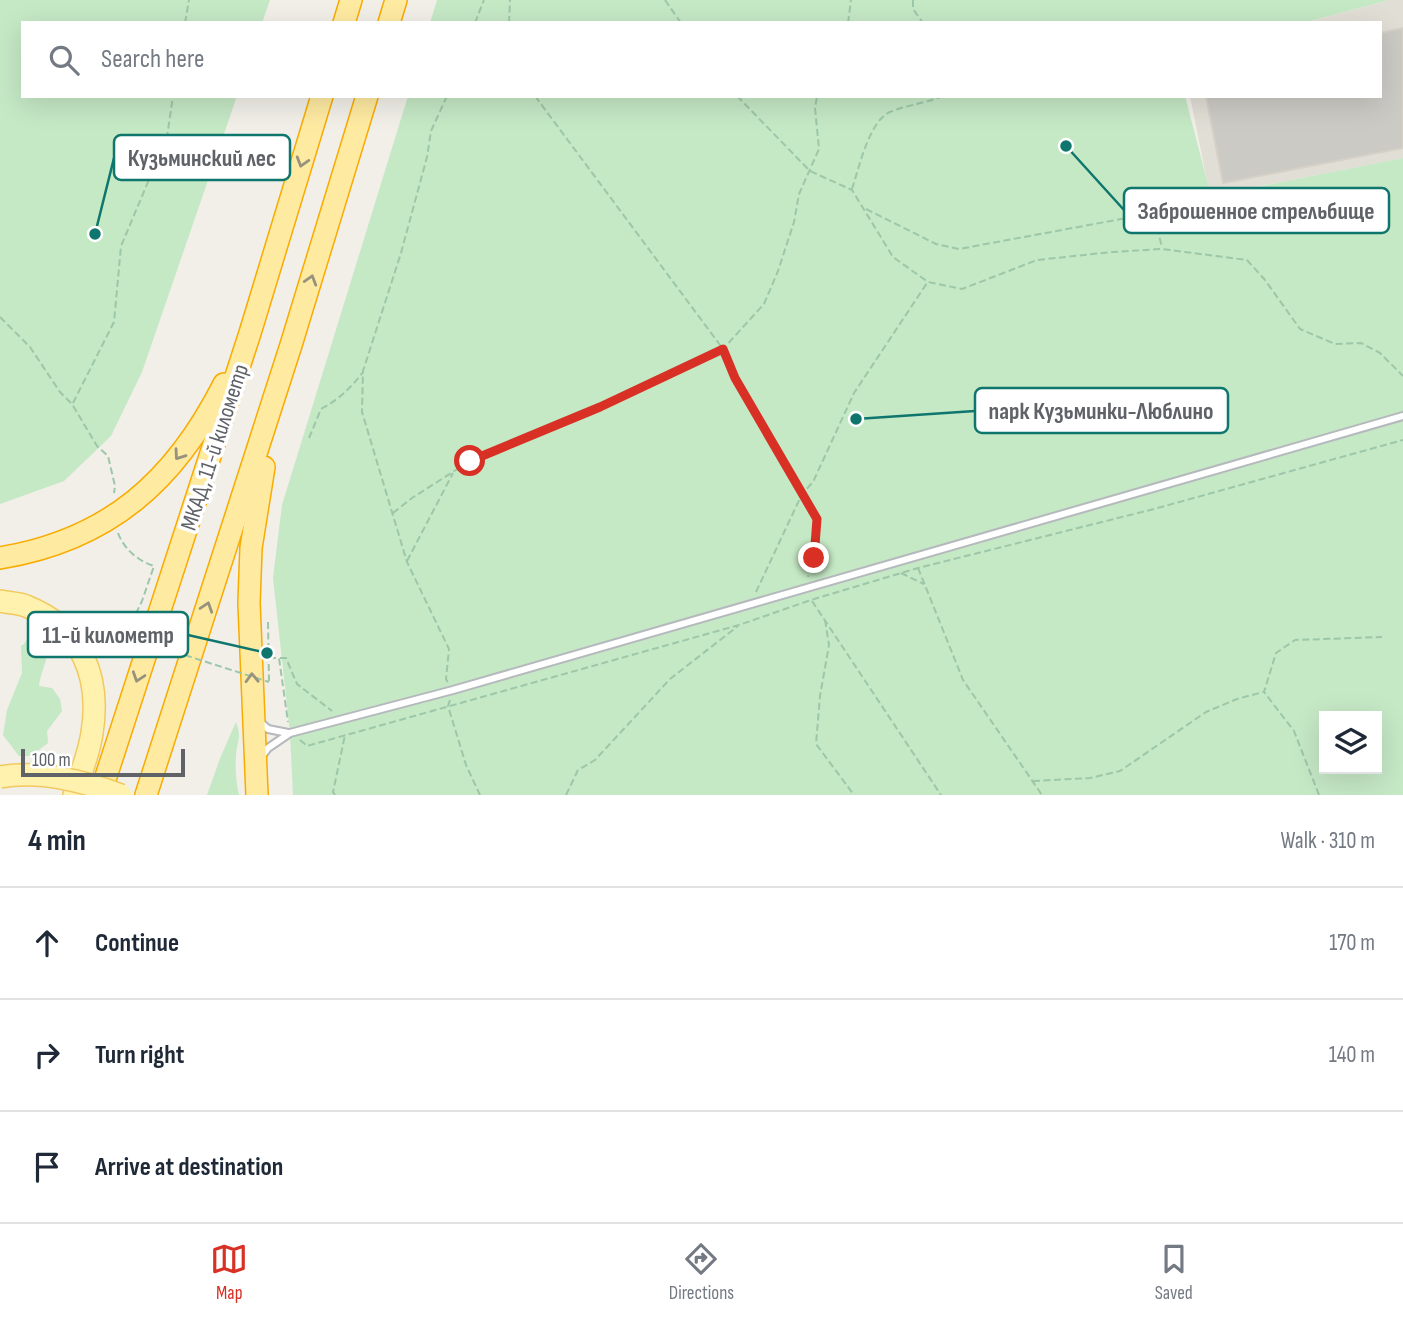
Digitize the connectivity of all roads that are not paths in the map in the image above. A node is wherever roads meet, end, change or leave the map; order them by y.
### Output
1 (351, 0) edge
2 (396, 0) edge
3 (345, 21) edge
4 (390, 21) edge
5 (321, 98) edge
6 (365, 98) edge
7 (250, 332) junction
8 (291, 345) junction
9 (1403, 416) edge
10 (0, 558) edge
11 (0, 601) edge
12 (254, 712) junction
13 (290, 733) junction
14 (120, 734) junction
15 (156, 765) junction
16 (256, 771) junction
17 (0, 777) edge
18 (74, 795) edge
19 (87, 795) edge
20 (100, 795) edge
21 (121, 795) edge
22 (146, 795) edge
23 (152, 795) edge
24 (257, 795) edge

1 - 3 highway
2 - 4 highway
5 -> 7 highway, МКАД, 11-й километр
8 -> 6 highway, МКАД, 11-й километр
7 -> 10 highway
7 -> 14 highway, МКАД, 11-й километр
12 -> 8 highway
15 -> 8 highway, МКАД, 11-й километр
9 - 13 lane
11 - 18 main road
12 - 13 lane
12 - 16 highway
13 - 16 lane
14 - 19 main road
14 - 20 highway, МКАД, 11-й километр
15 - 22 highway, МКАД, 11-й километр
15 - 23 highway
16 - 24 highway
17 - 21 main road, bridge

